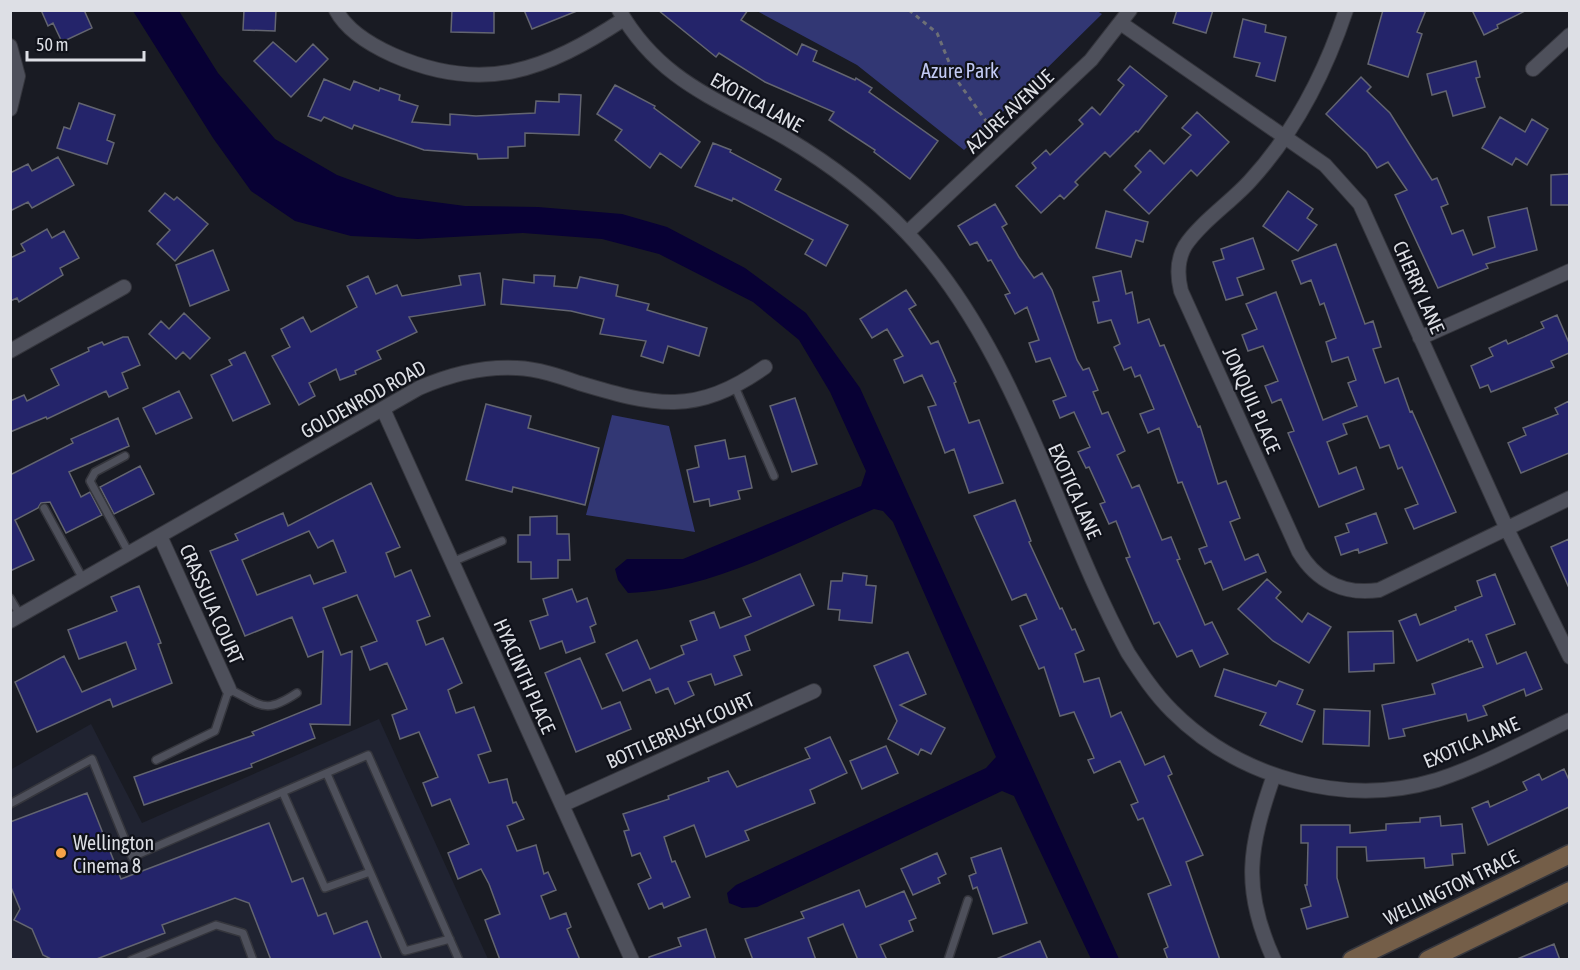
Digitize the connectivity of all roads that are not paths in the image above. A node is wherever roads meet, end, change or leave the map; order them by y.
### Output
1 (336, 10) edge
2 (1130, 10) edge
3 (1346, 10) edge
4 (621, 15) edge
5 (1122, 24) junction
6 (1569, 35) edge
7 (10, 46) edge
8 (1533, 69) dead end
9 (10, 109) edge
10 (1285, 137) junction
11 (907, 233) junction
12 (1569, 271) edge
13 (124, 287) dead end
14 (1420, 338) junction
15 (10, 351) edge
16 (765, 367) dead end
17 (735, 387) junction
18 (383, 408) junction
19 (125, 456) dead end
20 (774, 476) dead end
21 (1569, 498) edge
22 (44, 508) dead end
23 (1507, 529) junction
24 (160, 536) junction
25 (502, 541) dead end
26 (129, 553) junction
27 (452, 562) junction
28 (83, 579) junction
29 (10, 598) edge
30 (15, 618) edge
31 (1569, 657) edge
32 (229, 689) junction
33 (814, 691) dead end
34 (297, 693) dead end
35 (1569, 720) edge
36 (156, 760) dead end
37 (327, 774) junction
38 (1274, 775) junction
39 (283, 793) junction
40 (10, 804) edge
41 (562, 805) junction
42 (1569, 854) edge
43 (370, 872) junction
44 (1569, 891) edge
45 (968, 900) dead end
46 (450, 939) junction
47 (131, 960) edge
48 (253, 960) edge
49 (459, 960) edge
50 (632, 960) edge
51 (948, 960) edge
52 (1274, 960) edge
53 (1352, 960) edge
54 (1428, 960) edge

1 - 4 street
2 - 5 street, AZURE AVENUE
3 - 10 street, JONQUIL PLACE
4 - 11 street, EXOTICA LANE
5 - 10 street, CHERRY LANE
5 - 11 street, AZURE AVENUE
6 - 8 street
7 - 9 street
10 - 14 street, CHERRY LANE
10 - 23 street, JONQUIL PLACE
11 - 38 street, EXOTICA LANE
12 - 14 street
13 - 15 street
14 - 23 street, CHERRY LANE
16 - 17 street, GOLDENROD ROAD
17 - 18 street, GOLDENROD ROAD
17 - 20 lane
18 - 24 street, GOLDENROD ROAD
18 - 27 street, HYACINTH PLACE
19 - 26 lane
21 - 23 street, JONQUIL PLACE
22 - 28 lane
23 - 31 street, CHERRY LANE
24 - 26 street, GOLDENROD ROAD
24 - 32 street, CRASSULA COURT
25 - 27 lane
26 - 28 street, GOLDENROD ROAD
27 - 41 street, HYACINTH PLACE
28 - 30 street, GOLDENROD ROAD
29 - 30 lane
32 - 34 lane
32 - 36 lane
33 - 41 street, BOTTLEBRUSH COURT
35 - 38 street, EXOTICA LANE
37 - 39 lane
37 - 43 lane
37 - 46 lane
38 - 52 street
39 - 40 lane
39 - 43 lane
41 - 50 street, HYACINTH PLACE
42 - 53 street, WELLINGTON TRACE
43 - 46 lane
44 - 54 street
45 - 51 lane
46 - 49 lane
47 - 48 lane

